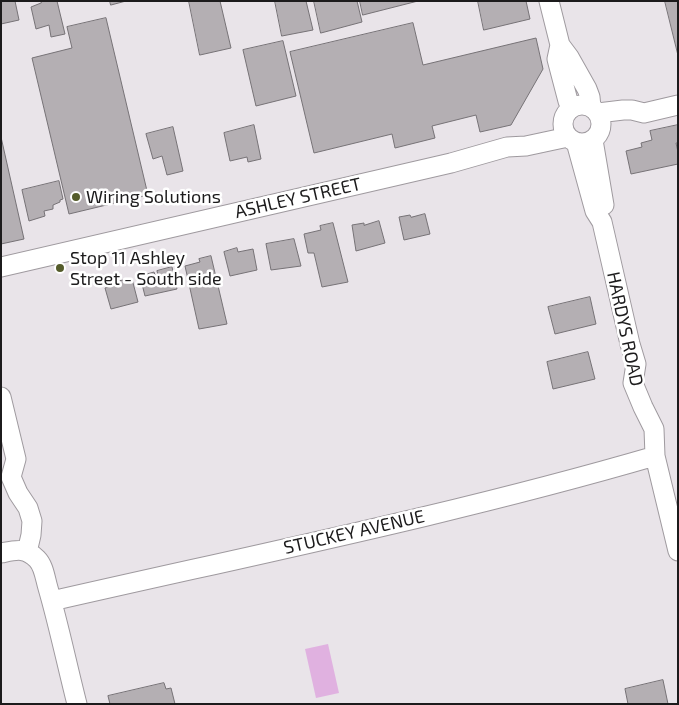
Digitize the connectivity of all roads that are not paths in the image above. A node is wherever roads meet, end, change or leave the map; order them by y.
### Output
1 (550, 1) edge
2 (678, 105) edge
3 (582, 125) junction
4 (1, 267) edge
5 (1, 398) edge
6 (655, 456) junction
7 (678, 551) edge
8 (27, 552) junction
9 (1, 554) edge
10 (52, 601) junction
11 (77, 704) edge

1 - 3 street, HARDYS ROAD
2 - 3 street, ASHLEY STREET
3 - 4 street, ASHLEY STREET
3 - 6 street, HARDYS ROAD
5 - 8 street
6 - 7 street, HARDYS ROAD
6 - 10 street, STUCKEY AVENUE
8 - 9 street
8 - 10 street
10 - 11 street

